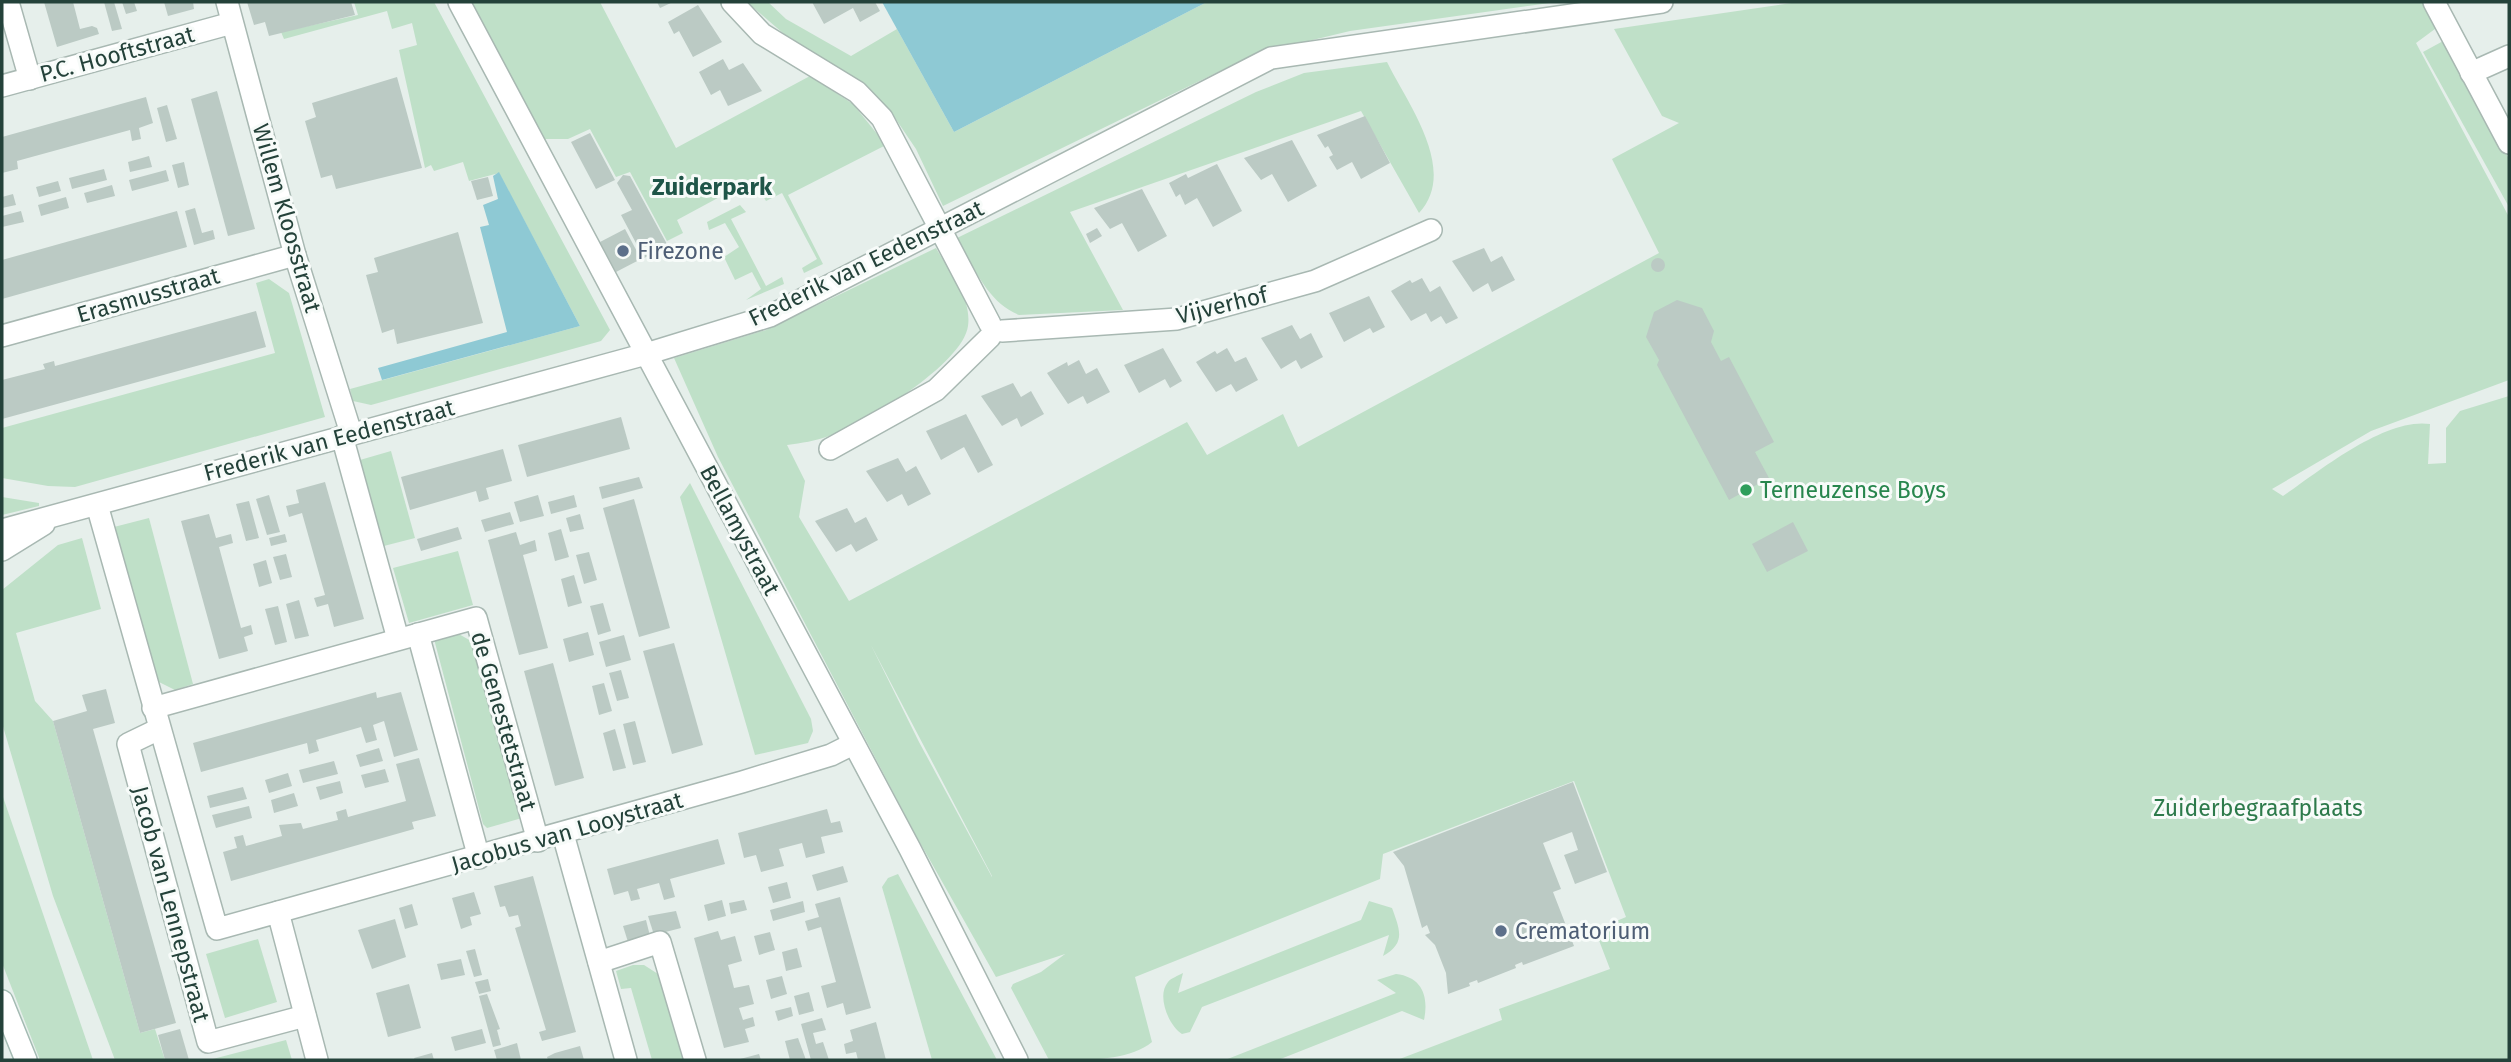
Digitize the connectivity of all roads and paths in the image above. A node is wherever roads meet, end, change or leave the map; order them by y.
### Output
1 (8, 2) edge
2 (226, 2) edge
3 (459, 2) edge
4 (732, 2) edge
5 (1662, 2) edge
6 (2434, 2) edge
7 (232, 23) junction
8 (2509, 56) edge
9 (2471, 74) junction
10 (30, 79) junction
11 (2, 86) edge
12 (2509, 143) edge
13 (941, 227) junction
14 (1431, 230) dead end
15 (295, 254) junction
16 (994, 331) junction
17 (2, 336) edge
18 (646, 354) junction
19 (347, 435) junction
20 (830, 449) dead end
21 (97, 505) junction
22 (57, 515) junction
23 (2, 530) edge
24 (2, 550) edge
25 (408, 637) junction
26 (156, 719) junction
27 (853, 744) junction
28 (563, 834) junction
29 (538, 841) junction
30 (479, 858) junction
31 (278, 912) junction
32 (599, 962) junction
33 (2, 1001) edge
34 (305, 1016) junction
35 (26, 1060) edge
36 (317, 1060) edge
37 (626, 1060) edge
38 (695, 1060) edge
39 (1017, 1060) edge

1 - 10 street
2 - 7 street, Willem Kloosstraat
3 - 18 street, Bellamystraat
4 - 13 street
5 - 13 street, Frederik van Eedenstraat
6 - 9 street
7 - 10 street, P.C. Hooftstraat
7 - 15 street, Willem Kloosstraat
8 - 9 street
9 - 12 street
10 - 11 street, P.C. Hooftstraat
13 - 16 street
13 - 18 street, Frederik van Eedenstraat
14 - 16 street, Vijverhof
15 - 17 street, Erasmusstraat
15 - 19 street, Willem Kloosstraat
16 - 20 street
18 - 19 street, Frederik van Eedenstraat
18 - 27 street, Bellamystraat
19 - 21 street, Frederik van Eedenstraat
19 - 25 street, Willem Kloosstraat
21 - 22 street, Frederik van Eedenstraat
21 - 26 street, Jacob van Lennepstraat
22 - 23 street, Frederik van Eedenstraat
22 - 24 street, Frederik van Eedenstraat
25 - 26 street, de Genestetstraat
25 - 29 street, de Genestetstraat
25 - 30 street
26 - 31 street, Jacob van Lennepstraat
26 - 34 street, Jacob van Lennepstraat
27 - 28 street, Jacobus van Looystraat
27 - 39 street, Bellamystraat
28 - 29 street, Jacobus van Looystraat
28 - 32 street
29 - 30 street, Jacobus van Looystraat
30 - 31 street, Jacobus van Looystraat
31 - 34 street
32 - 37 street
32 - 38 street
33 - 35 street
34 - 36 street

